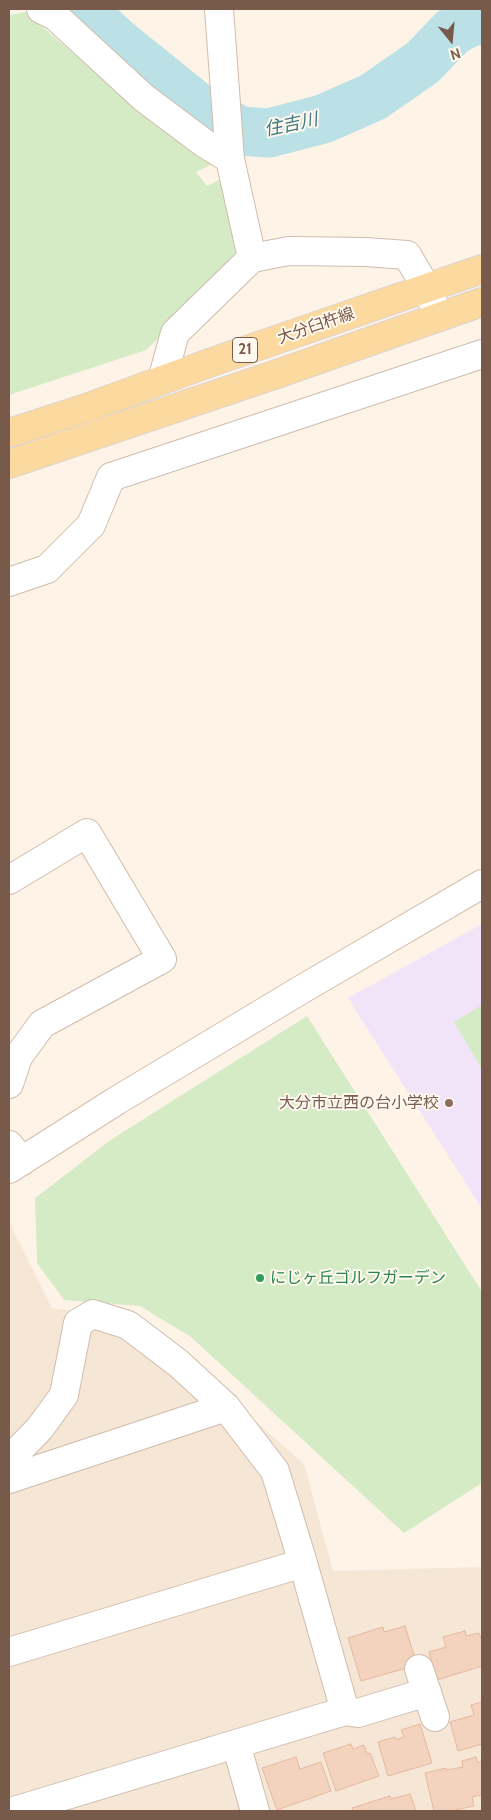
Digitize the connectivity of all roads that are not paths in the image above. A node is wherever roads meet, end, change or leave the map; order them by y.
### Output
1 (41, 9) edge
2 (219, 9) edge
3 (230, 152) junction
4 (252, 258) junction
5 (482, 268) edge
6 (427, 289) junction
7 (482, 302) edge
8 (439, 318) junction
9 (482, 354) edge
10 (162, 380) junction
11 (9, 433) edge
12 (9, 464) edge
13 (9, 582) edge
14 (9, 880) edge
15 (482, 884) edge
16 (9, 1084) edge
17 (13, 1158) edge
18 (226, 1407) junction
19 (9, 1460) edge
20 (9, 1479) edge
21 (303, 1563) junction
22 (10, 1646) edge
23 (345, 1711) junction
24 (435, 1718) dead end
25 (236, 1744) junction
26 (14, 1811) edge
27 (255, 1811) edge

1 - 3 street
2 - 3 street
3 - 4 street
4 - 6 street
4 - 10 street
5 - 6 main road, 大分臼杵線 / 21
6 - 8 street
6 - 10 main road, 大分臼杵線 / 21
7 - 8 main road, 大分臼杵線 / 21
8 - 12 main road, 大分臼杵線 / 21
9 - 13 street
10 - 11 main road, 大分臼杵線 / 21
14 - 16 street
15 - 17 street
18 - 19 street
18 - 20 street
18 - 21 street
21 - 22 street
21 - 23 street
23 - 24 street
23 - 25 street
25 - 26 street
25 - 27 street

